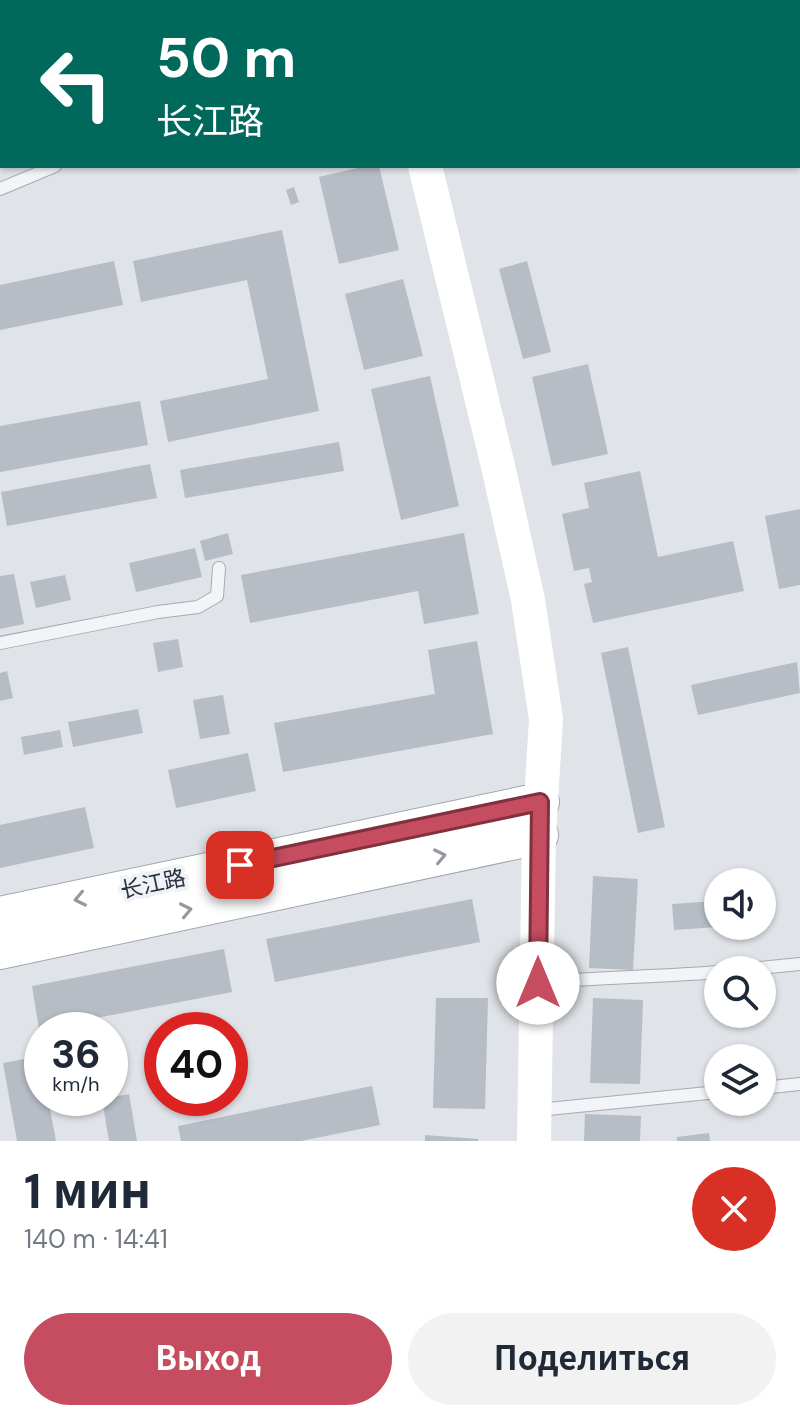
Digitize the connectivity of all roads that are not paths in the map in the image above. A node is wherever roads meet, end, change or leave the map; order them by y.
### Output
1 (50, 168) edge
2 (425, 168) edge
3 (0, 189) edge
4 (219, 568) dead end
5 (0, 643) edge
6 (539, 818) junction
7 (0, 916) edge
8 (0, 950) edge
9 (800, 964) edge
10 (776, 966) edge
11 (704, 973) edge
12 (538, 983) junction
13 (800, 1084) edge
14 (776, 1087) edge
15 (704, 1095) edge
16 (534, 1126) edge

1 - 3 lane
2 - 6 street
4 - 5 lane
6 -> 7 main road, 长江路
8 -> 6 main road, 长江路
6 - 12 street
9 - 10 lane
11 - 12 lane
12 - 16 street
13 - 14 lane
15 - 16 lane

